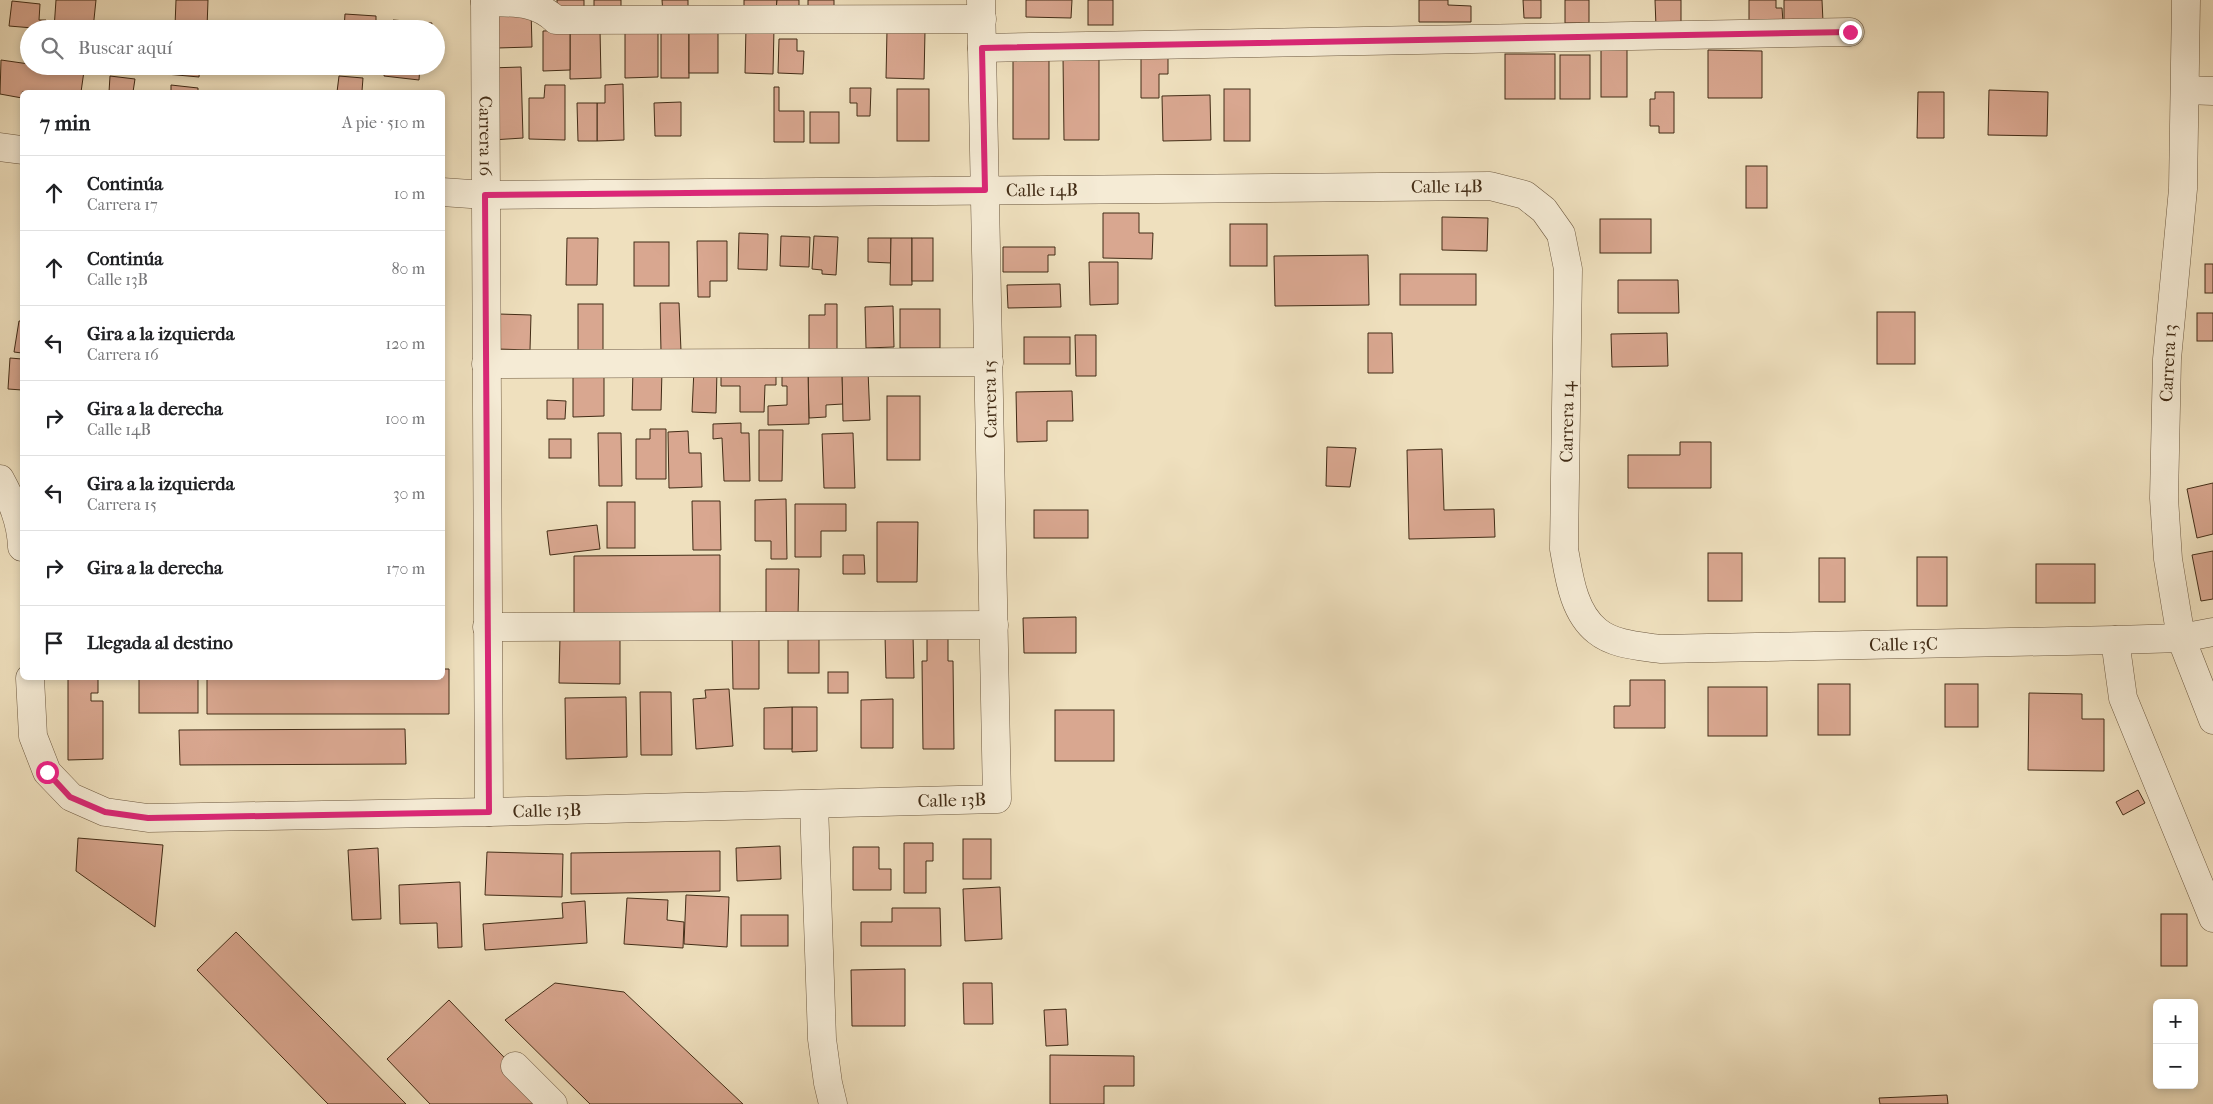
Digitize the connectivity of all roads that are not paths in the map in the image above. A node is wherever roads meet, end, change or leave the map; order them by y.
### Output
1 (2186, 0) edge
2 (485, 1) edge
3 (982, 10) edge
4 (1850, 32) dead end
5 (982, 48) junction
6 (2185, 90) junction
7 (2213, 91) edge
8 (0, 147) edge
9 (20, 150) edge
10 (985, 190) junction
11 (445, 192) edge
12 (485, 195) junction
13 (1544, 210) joint
14 (989, 362) junction
15 (486, 364) junction
16 (0, 479) edge
17 (20, 524) edge
18 (994, 625) junction
19 (486, 627) junction
20 (1597, 631) joint
21 (2213, 632) edge
22 (2181, 638) junction
23 (2115, 640) junction
24 (30, 680) edge
25 (2213, 720) edge
26 (997, 799) joint
27 (814, 804) junction
28 (489, 812) junction
29 (2213, 918) edge
30 (515, 1066) dead end
31 (553, 1104) edge
32 (834, 1104) edge

1 - 6 street, Carrera 13
2 - 3 street
2 - 12 street, Carrera 16
3 - 5 street, Carrera 15
4 - 5 street
5 - 10 street, Carrera 15
6 - 7 street
6 - 22 street, Carrera 13
8 - 9 street
10 - 12 street, Calle 14B
10 - 13 street, Calle 14B
10 - 14 street, Carrera 15
11 - 12 street, Calle 14B
12 - 15 street, Carrera 16
13 - 20 street, Carrera 14
14 - 15 street
14 - 18 street, Carrera 15
15 - 19 street, Carrera 16
16 - 17 street
18 - 19 street
18 - 26 street, Carrera 15
19 - 28 street, Carrera 16
20 - 23 street, Calle 13C
21 - 22 street, Calle 13C
22 - 23 street, Calle 13C
22 - 25 street, Carrera 13
23 - 29 street
24 - 28 street, Calle 13B
26 - 27 street, Calle 13B
27 - 28 street, Calle 13B
27 - 32 street
30 - 31 street

